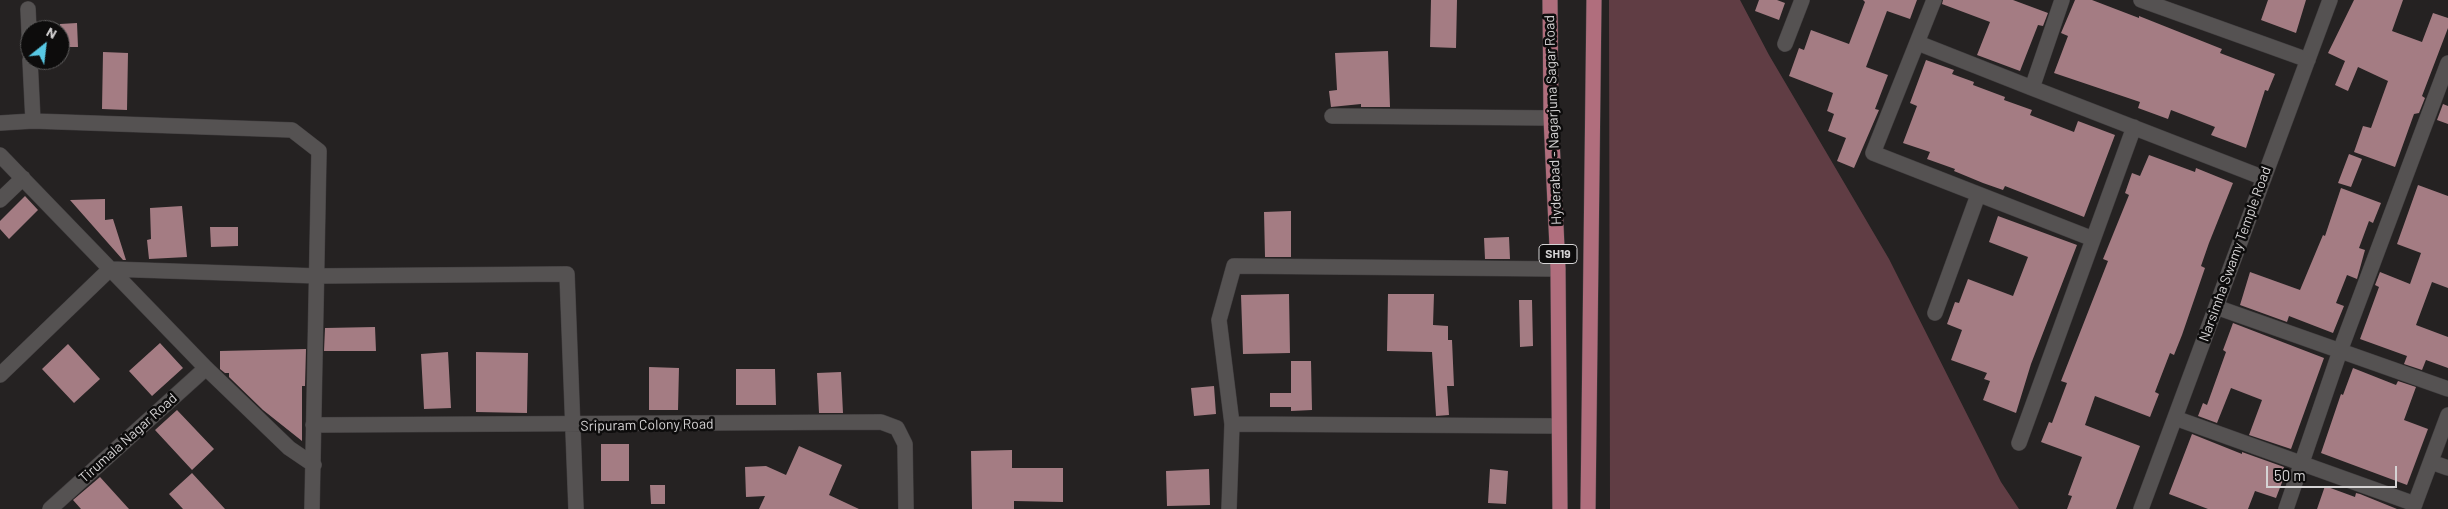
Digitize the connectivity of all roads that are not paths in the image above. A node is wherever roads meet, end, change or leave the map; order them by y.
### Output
1 (1550, 0) edge
2 (1594, 0) edge
3 (1802, 0) edge
4 (1934, 0) edge
5 (2062, 0) edge
6 (2140, 0) edge
7 (2330, 0) edge
8 (28, 9) dead end
9 (28, 20) edge
10 (1918, 43) junction
11 (1785, 44) dead end
12 (2308, 60) junction
13 (2448, 64) edge
14 (30, 70) edge
15 (2032, 88) junction
16 (1332, 116) dead end
17 (1551, 118) junction
18 (33, 122) junction
19 (0, 123) edge
20 (2134, 127) junction
21 (0, 155) edge
22 (23, 178) junction
23 (2264, 178) junction
24 (1978, 195) junction
25 (0, 200) edge
26 (2093, 239) junction
27 (110, 269) junction
28 (1558, 269) junction
29 (318, 276) junction
30 (2216, 307) junction
31 (1935, 313) dead end
32 (2340, 351) junction
33 (206, 368) junction
34 (0, 375) edge
35 (2448, 389) edge
36 (2448, 415) edge
37 (2175, 418) junction
38 (1232, 424) junction
39 (313, 425) junction
40 (573, 425) junction
41 (1559, 426) junction
42 (2019, 443) dead end
43 (2302, 462) junction
44 (2431, 462) junction
45 (314, 465) junction
46 (2448, 468) edge
47 (2414, 506) edge
48 (50, 509) edge
49 (312, 509) edge
50 (576, 509) edge
51 (906, 509) edge
52 (1229, 509) edge
53 (1560, 509) edge
54 (1588, 509) edge
55 (2141, 509) edge
56 (2286, 509) edge

1 - 17 main road, Hyderabad - Nagarjuna Sagar Road / SH19
2 - 54 main road, SH19
3 - 11 street
4 - 10 street
5 - 15 street
6 - 12 street
7 - 12 street, Narsimha Swamy Temple Road
8 - 9 street
10 - 15 street
10 - 24 street
12 - 23 street, Narsimha Swamy Temple Road
13 - 32 street
14 - 18 street
15 - 20 street
16 - 17 street
17 - 28 main road, Hyderabad - Nagarjuna Sagar Road / SH19
18 - 19 street
18 - 29 street
20 - 23 street
20 - 26 street
21 - 22 street
22 - 25 street
22 - 27 street
23 - 30 street, Narsimha Swamy Temple Road
24 - 26 street
24 - 31 street
26 - 42 street
27 - 29 street
27 - 33 street
27 - 34 street
28 - 38 street
28 - 41 main road, Hyderabad - Nagarjuna Sagar Road / SH19
29 - 39 street
29 - 40 street
30 - 32 street
30 - 37 street, Narsimha Swamy Temple Road
32 - 35 street
32 - 43 street
33 - 45 street
33 - 48 street, Tirumala Nagar Road
36 - 44 street
37 - 43 street
37 - 55 street, Narsimha Swamy Temple Road
38 - 41 street
38 - 52 street
39 - 40 street, Sripuram Colony Road
39 - 45 street
40 - 50 street
40 - 51 street, Sripuram Colony Road
41 - 53 main road, Hyderabad - Nagarjuna Sagar Road / SH19
43 - 47 street
43 - 56 street
44 - 46 street
44 - 47 street
45 - 49 street

